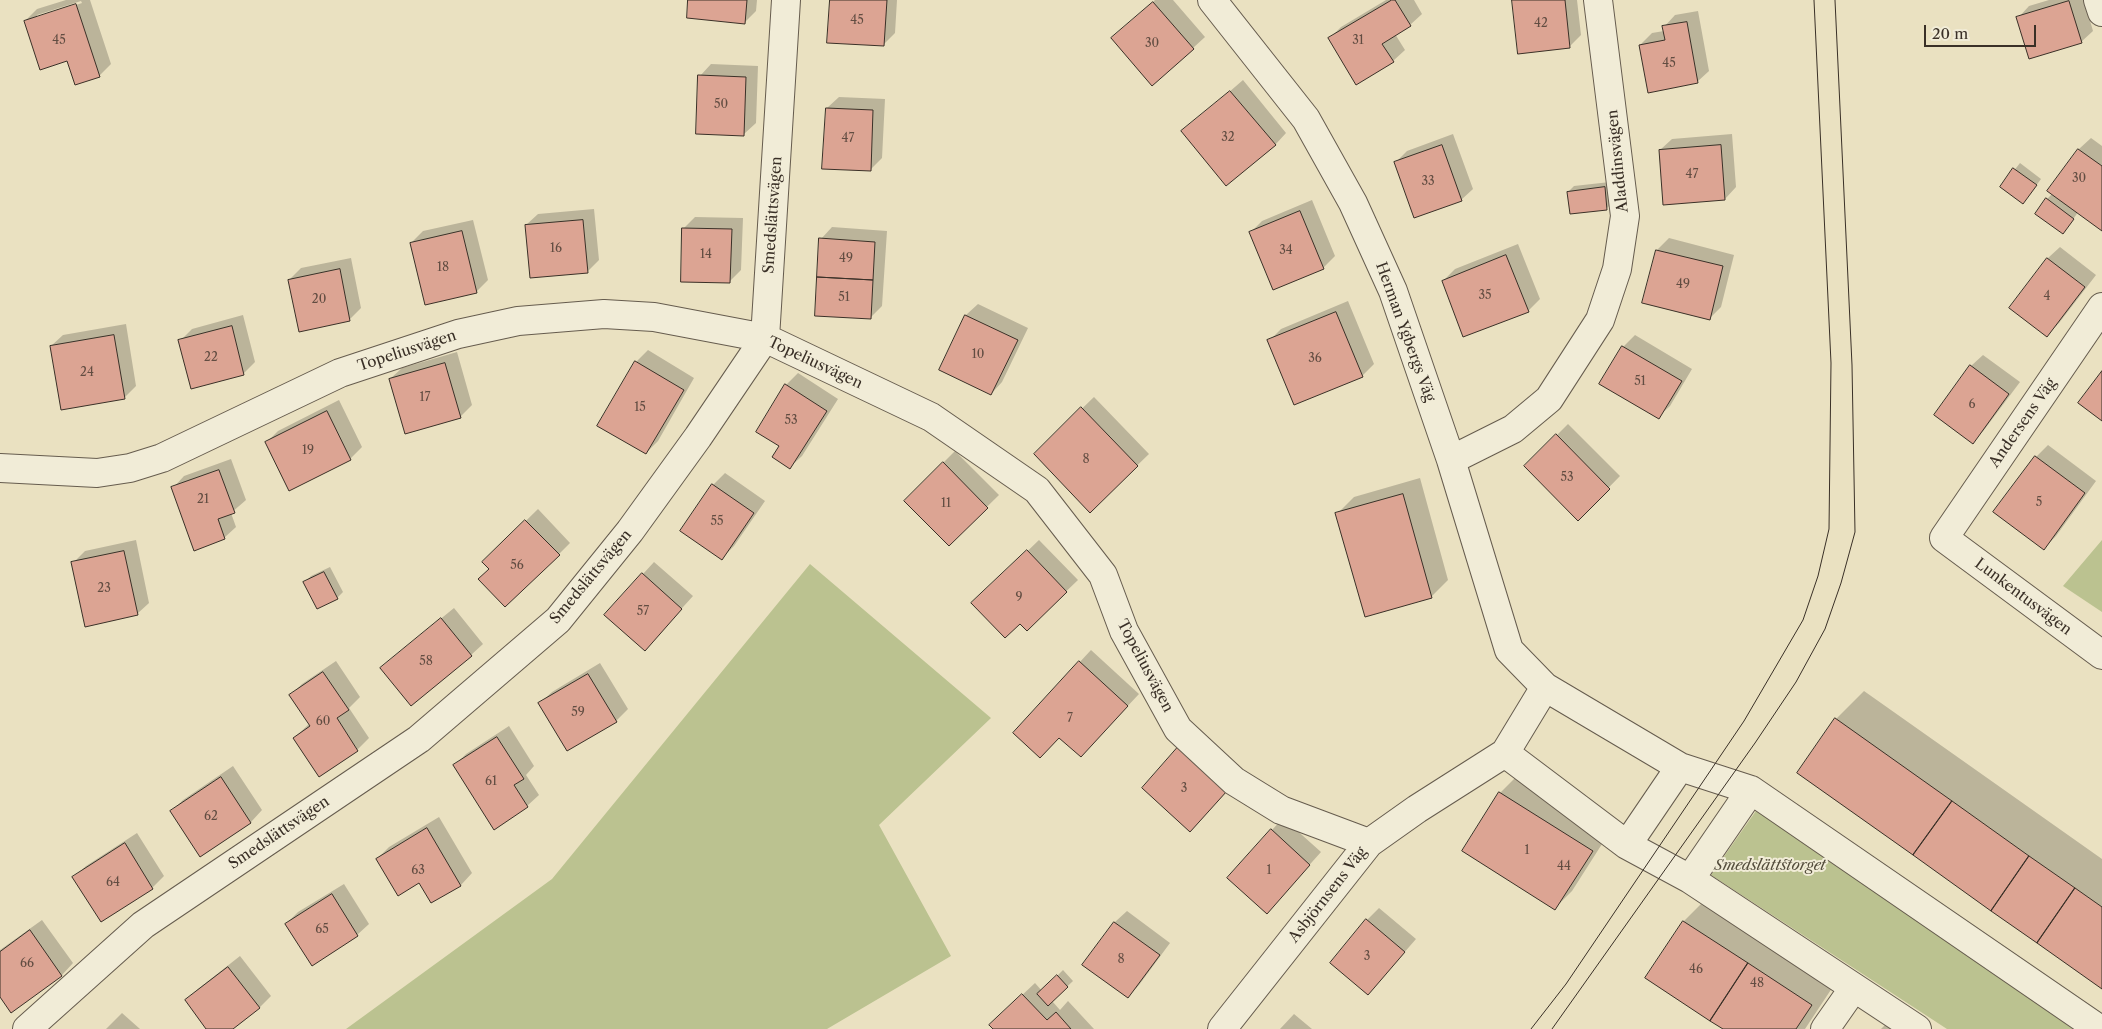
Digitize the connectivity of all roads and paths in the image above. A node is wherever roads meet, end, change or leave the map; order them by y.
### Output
1 (786, 0) edge
2 (1212, 0) edge
3 (1598, 0) edge
4 (2098, 0) edge
5 (2102, 12) edge
6 (2102, 308) edge
7 (765, 338) junction
8 (1451, 460) junction
9 (0, 468) edge
10 (1944, 538) joint
11 (2102, 655) edge
12 (1544, 687) junction
13 (1505, 753) junction
14 (1680, 767) junction
15 (1752, 790) junction
16 (1368, 843) junction
17 (1627, 845) junction
18 (1690, 879) junction
19 (1853, 989) junction
20 (27, 1029) edge
21 (1222, 1029) edge
22 (1825, 1029) edge
23 (1916, 1029) edge
24 (2099, 1029) edge

1 - 7 street, Smedslättsvägen
2 - 8 street, Herman Ygbergs Väg
3 - 8 street, Aladdinsvägen
4 - 5 street
6 - 10 street, Andersens Väg
7 - 9 street, Topeliusvägen
7 - 16 street, Topeliusvägen
7 - 20 street, Smedslättsvägen
8 - 12 street, Herman Ygbergs Väg
10 - 11 street, Lunkentusvägen
12 - 13 street
12 - 14 street
13 - 16 street, Asbjörnsens Väg
13 - 17 street
14 - 15 street
14 - 17 street
15 - 18 street
15 - 24 street
16 - 21 street, Asbjörnsens Väg
17 - 18 street
18 - 19 street
19 - 22 street
19 - 23 street

